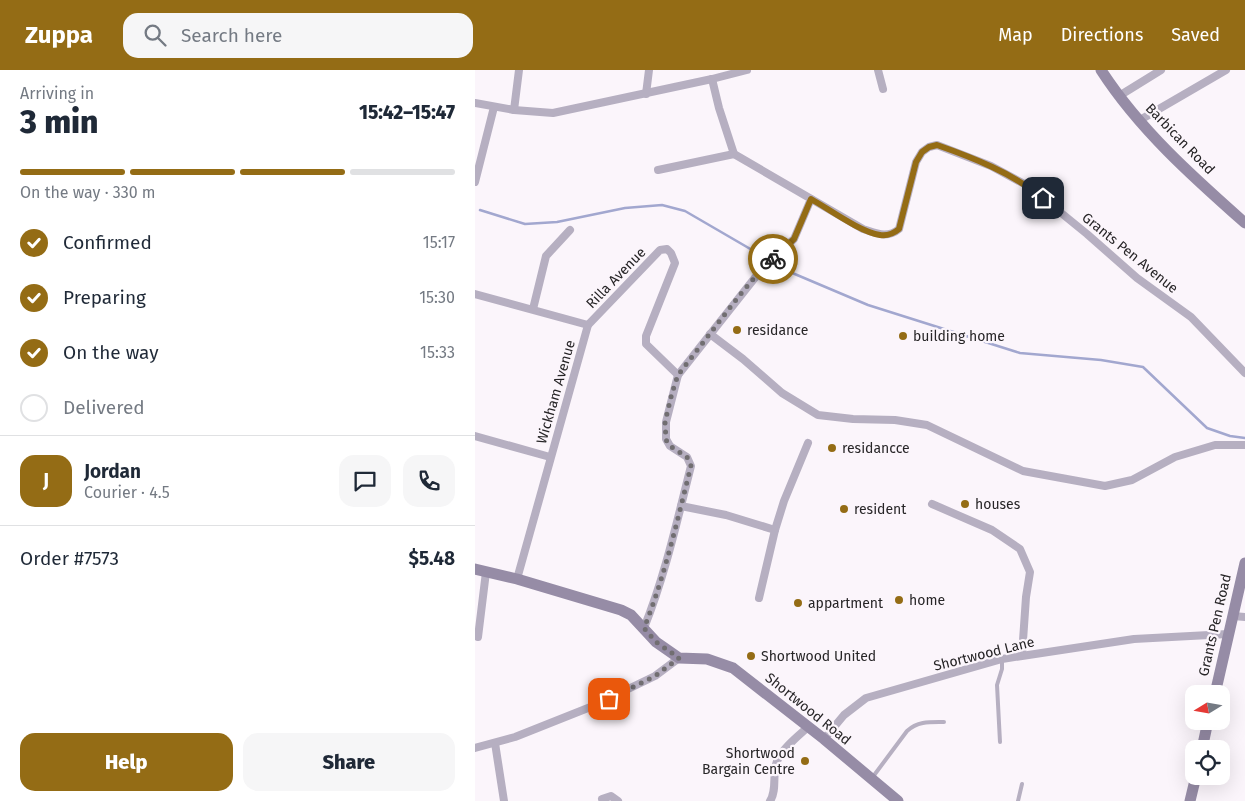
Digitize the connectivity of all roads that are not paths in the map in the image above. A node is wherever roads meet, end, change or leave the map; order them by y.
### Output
1 (519, 70) edge
2 (649, 70) edge
3 (747, 70) edge
4 (878, 70) edge
5 (1101, 70) edge
6 (1161, 70) edge
7 (1226, 70) edge
8 (712, 79) junction
9 (883, 89) dead end
10 (646, 94) junction
11 (1119, 96) junction
12 (475, 103) edge
13 (494, 107) junction
14 (514, 110) junction
15 (1140, 120) junction
16 (734, 154) junction
17 (658, 170) dead end
18 (475, 182) edge
19 (811, 199) junction
20 (1245, 223) edge
21 (570, 230) dead end
22 (475, 294) edge
23 (533, 310) junction
24 (588, 325) junction
25 (711, 334) junction
26 (1245, 373) edge
27 (678, 375) junction
28 (475, 436) edge
29 (808, 443) dead end
30 (1245, 445) edge
31 (550, 457) junction
32 (932, 504) dead end
33 (681, 506) junction
34 (775, 530) junction
35 (1245, 566) edge
36 (480, 571) edge
37 (517, 579) junction
38 (759, 598) dead end
39 (1233, 616) junction
40 (1245, 617) edge
41 (644, 628) junction
42 (1228, 634) junction
43 (477, 637) dead end
44 (1022, 655) junction
45 (679, 658) junction
46 (1002, 659) junction
47 (1217, 685) edge
48 (944, 722) dead end
49 (808, 727) junction
50 (824, 739) junction
51 (1000, 742) dead end
52 (495, 743) junction
53 (475, 748) edge
54 (871, 780) junction
55 (1022, 784) dead end
56 (1194, 785) edge
57 (602, 799) dead end
58 (504, 801) edge
59 (618, 801) edge
60 (769, 801) edge
61 (898, 801) edge
62 (1019, 801) edge
63 (1190, 801) edge

1 - 14 street
2 - 10 street
3 - 8 street
4 - 9 street
5 - 11 main road, Barbican Road
6 - 11 street
7 - 15 street
8 - 10 street
8 - 16 street
10 - 14 street
11 - 15 main road, Barbican Road
12 - 13 street
13 - 14 street
13 - 18 street
15 - 20 main road, Barbican Road
16 - 17 street
16 - 19 street, Grants Pen Avenue
19 - 25 street
19 - 26 street, Grants Pen Avenue
21 - 23 street
22 - 23 street, Wickham Avenue
23 - 24 street, Wickham Avenue
24 - 27 street, Rilla Avenue
24 - 31 street, Wickham Avenue
25 - 27 street
25 - 30 street
27 - 33 street
28 - 31 street
29 - 34 street
31 - 37 street, Wickham Avenue
32 - 44 street
33 - 34 street
33 - 41 street
34 - 38 street
35 - 39 main road, Grants Pen Road
36 - 37 main road
36 - 43 street
37 - 41 main road
39 - 40 street
39 - 42 main road, Grants Pen Road
41 - 45 main road
42 - 44 street, Shortwood Lane
42 - 47 main road, Grants Pen Road
44 - 46 street, Shortwood Lane
45 - 49 main road, Shortwood Road
45 - 52 street
46 - 50 street, Shortwood Lane
46 - 51 lane
48 - 54 lane
49 - 50 main road, Shortwood Road
49 - 60 street
50 - 54 main road, Shortwood Road
52 - 53 street
52 - 58 street
54 - 61 main road, Shortwood Road
55 - 62 lane
56 - 63 main road
57 - 59 street

